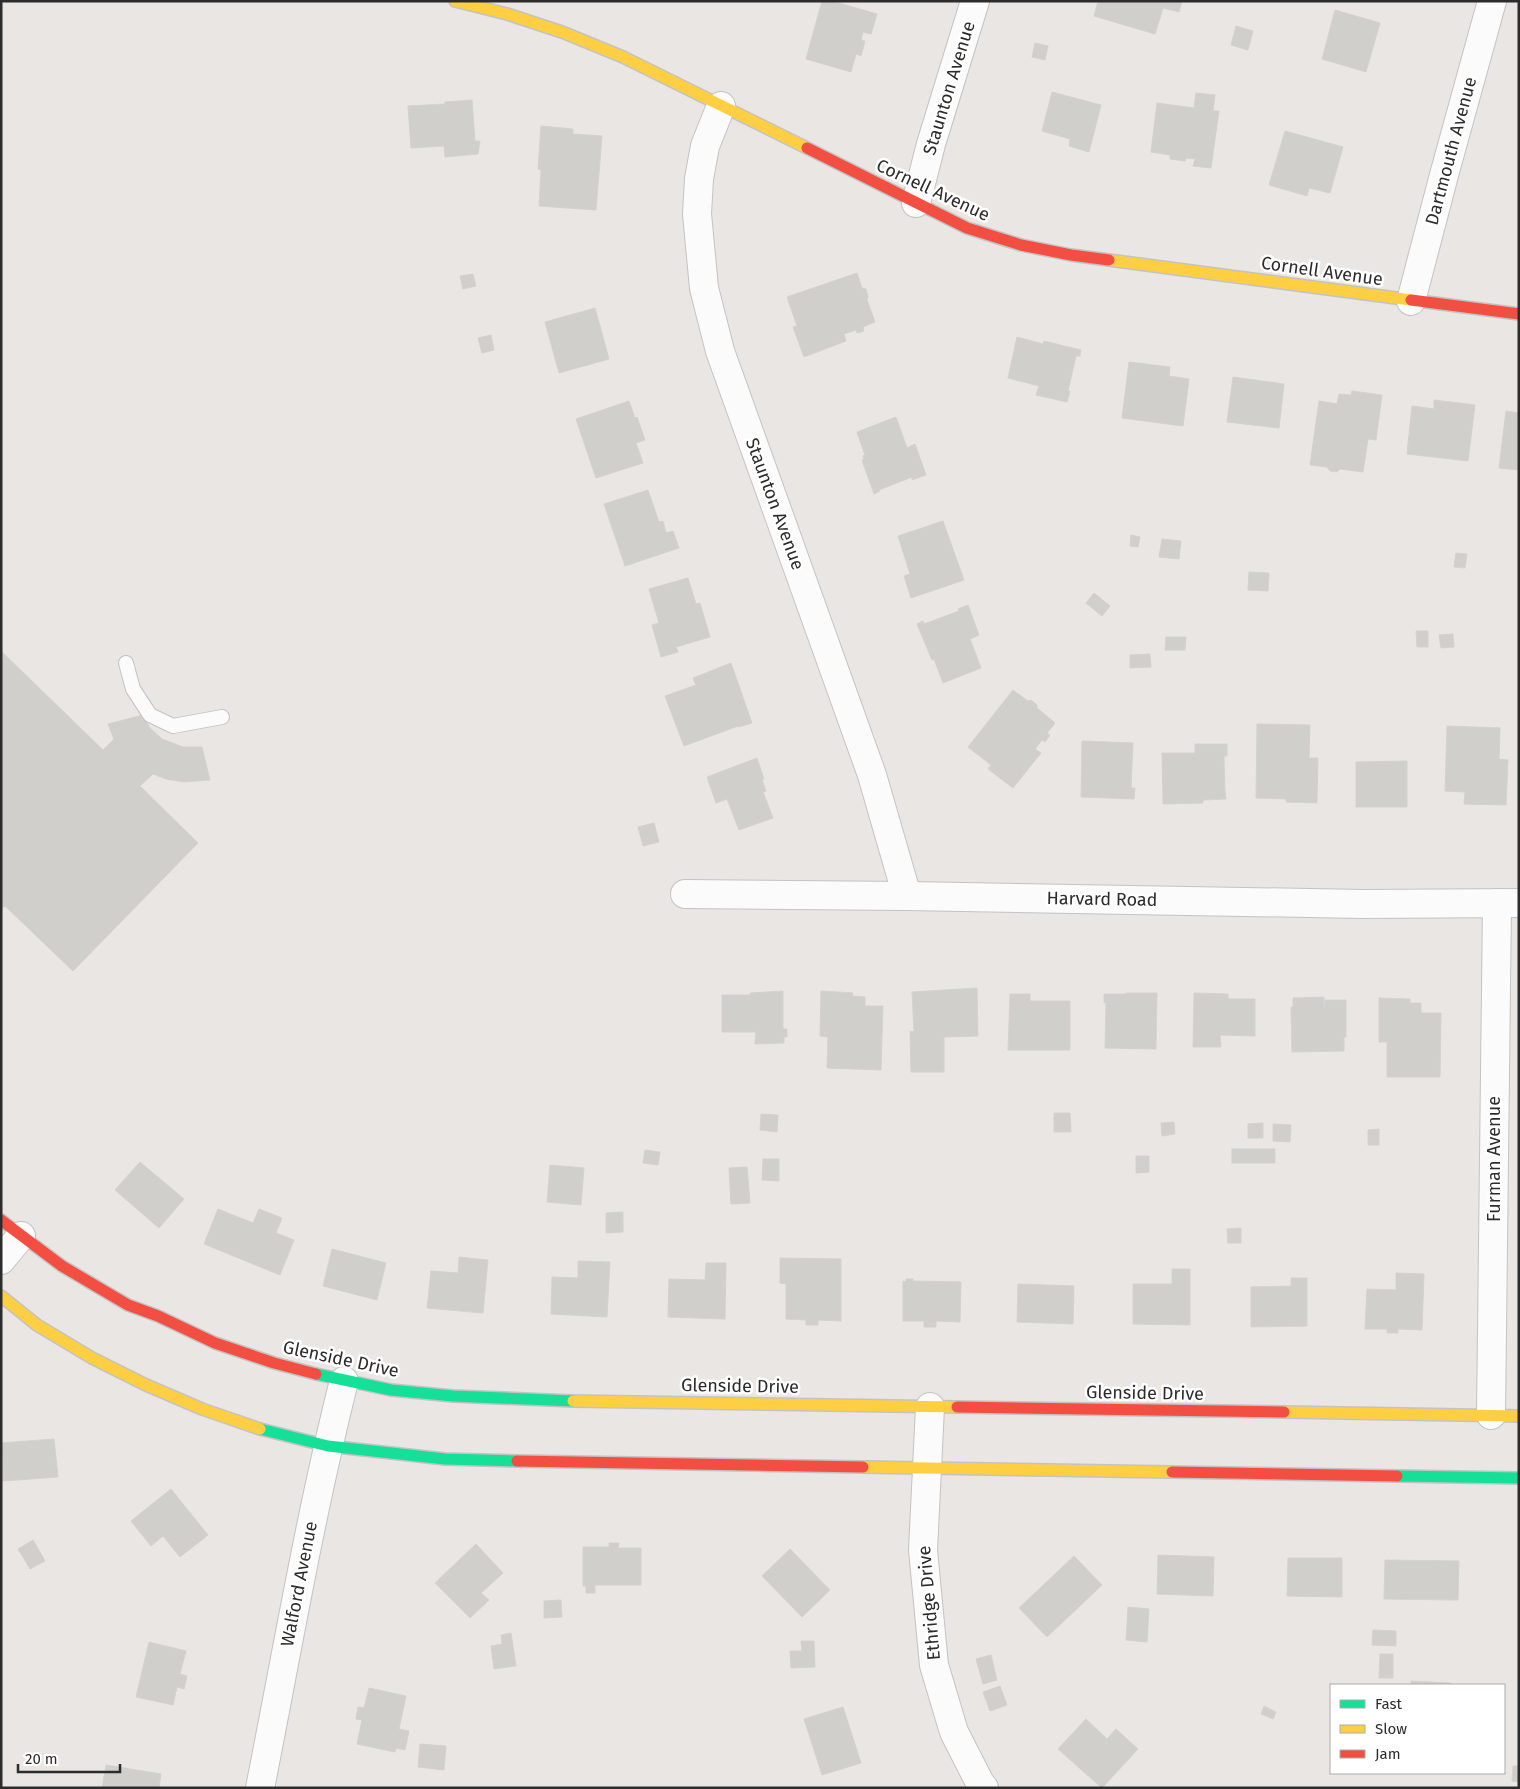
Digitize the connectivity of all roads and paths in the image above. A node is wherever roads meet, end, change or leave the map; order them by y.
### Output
1 (455, 1) edge
2 (975, 1) edge
3 (1492, 1) edge
4 (721, 106) junction
5 (916, 203) junction
6 (1411, 301) junction
7 (1519, 314) edge
8 (126, 662) dead end
9 (222, 718) dead end
10 (685, 894) dead end
11 (906, 896) junction
12 (1508, 903) edge
13 (11, 1228) edge
14 (1, 1260) edge
15 (1, 1296) edge
16 (344, 1381) junction
17 (930, 1407) junction
18 (1490, 1415) junction
19 (1519, 1416) edge
20 (328, 1446) junction
21 (927, 1469) junction
22 (1519, 1478) edge
23 (260, 1788) edge
24 (984, 1788) edge

1 - 4 main road, Cornell Avenue
2 - 5 street, Staunton Avenue
3 - 6 street, Dartmouth Avenue
4 - 5 main road, Cornell Avenue
4 - 11 street, Staunton Avenue
5 - 6 main road, Cornell Avenue
6 - 7 main road, Cornell Avenue
8 - 9 lane
10 - 11 street, Harvard Road
11 - 12 street, Harvard Road
12 - 18 street, Furman Avenue
13 - 14 street
13 - 16 main road, Glenside Drive
15 - 20 main road
16 - 17 main road, Glenside Drive
16 - 20 street, Walford Avenue
17 - 18 main road, Glenside Drive
17 - 21 street, Ethridge Drive
18 - 19 main road, Glenside Drive
20 - 21 main road
20 - 23 street, Walford Avenue
21 - 22 main road
21 - 24 street, Ethridge Drive

